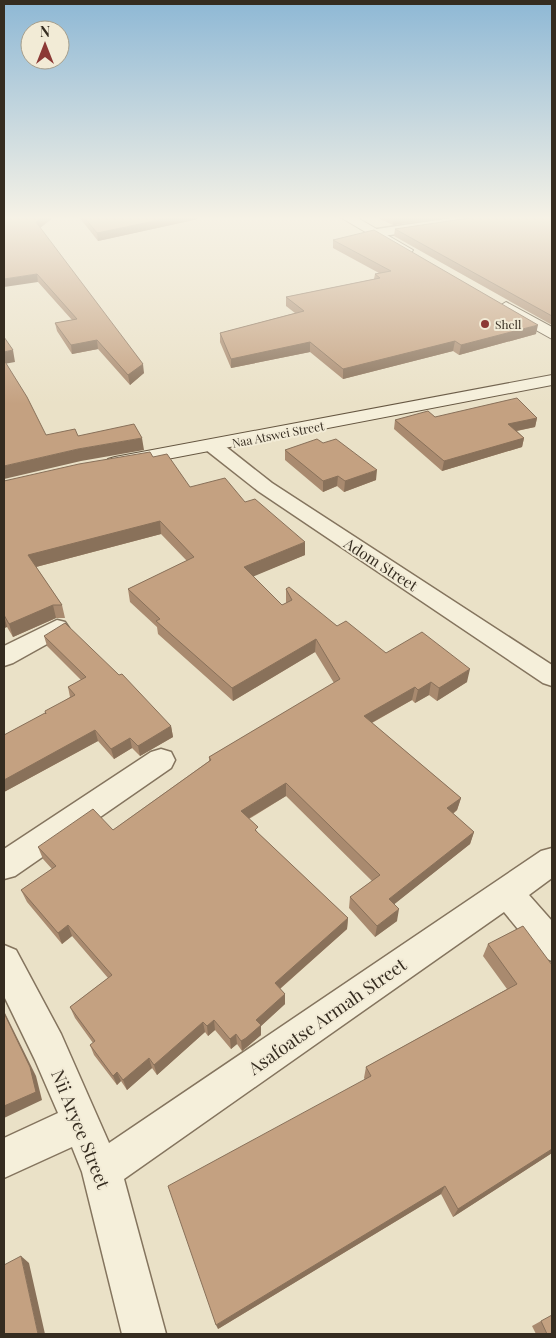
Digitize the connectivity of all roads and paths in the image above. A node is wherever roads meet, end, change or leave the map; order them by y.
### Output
1 (491, 299) edge
2 (552, 334) edge
3 (552, 380) edge
4 (213, 446) junction
5 (100, 466) edge
6 (57, 628) edge
7 (4, 657) edge
8 (552, 676) edge
9 (161, 760) dead end
10 (552, 861) edge
11 (4, 866) edge
12 (507, 892) junction
13 (552, 945) edge
14 (4, 962) edge
15 (80, 1123) junction
16 (4, 1158) edge
17 (102, 1172) junction
18 (144, 1334) edge

1 - 2 street
3 - 4 street, Naa Atswei Street
4 - 5 street, Naa Atswei Street
4 - 8 street, Adom Street
6 - 7 street
9 - 11 street
10 - 12 street, Asafoatse Armah Street
12 - 13 street
12 - 17 street, Asafoatse Armah Street
14 - 15 street, Nii Aryee Street
15 - 16 street
15 - 17 street, Nii Aryee Street
17 - 18 street, Nii Aryee Street

